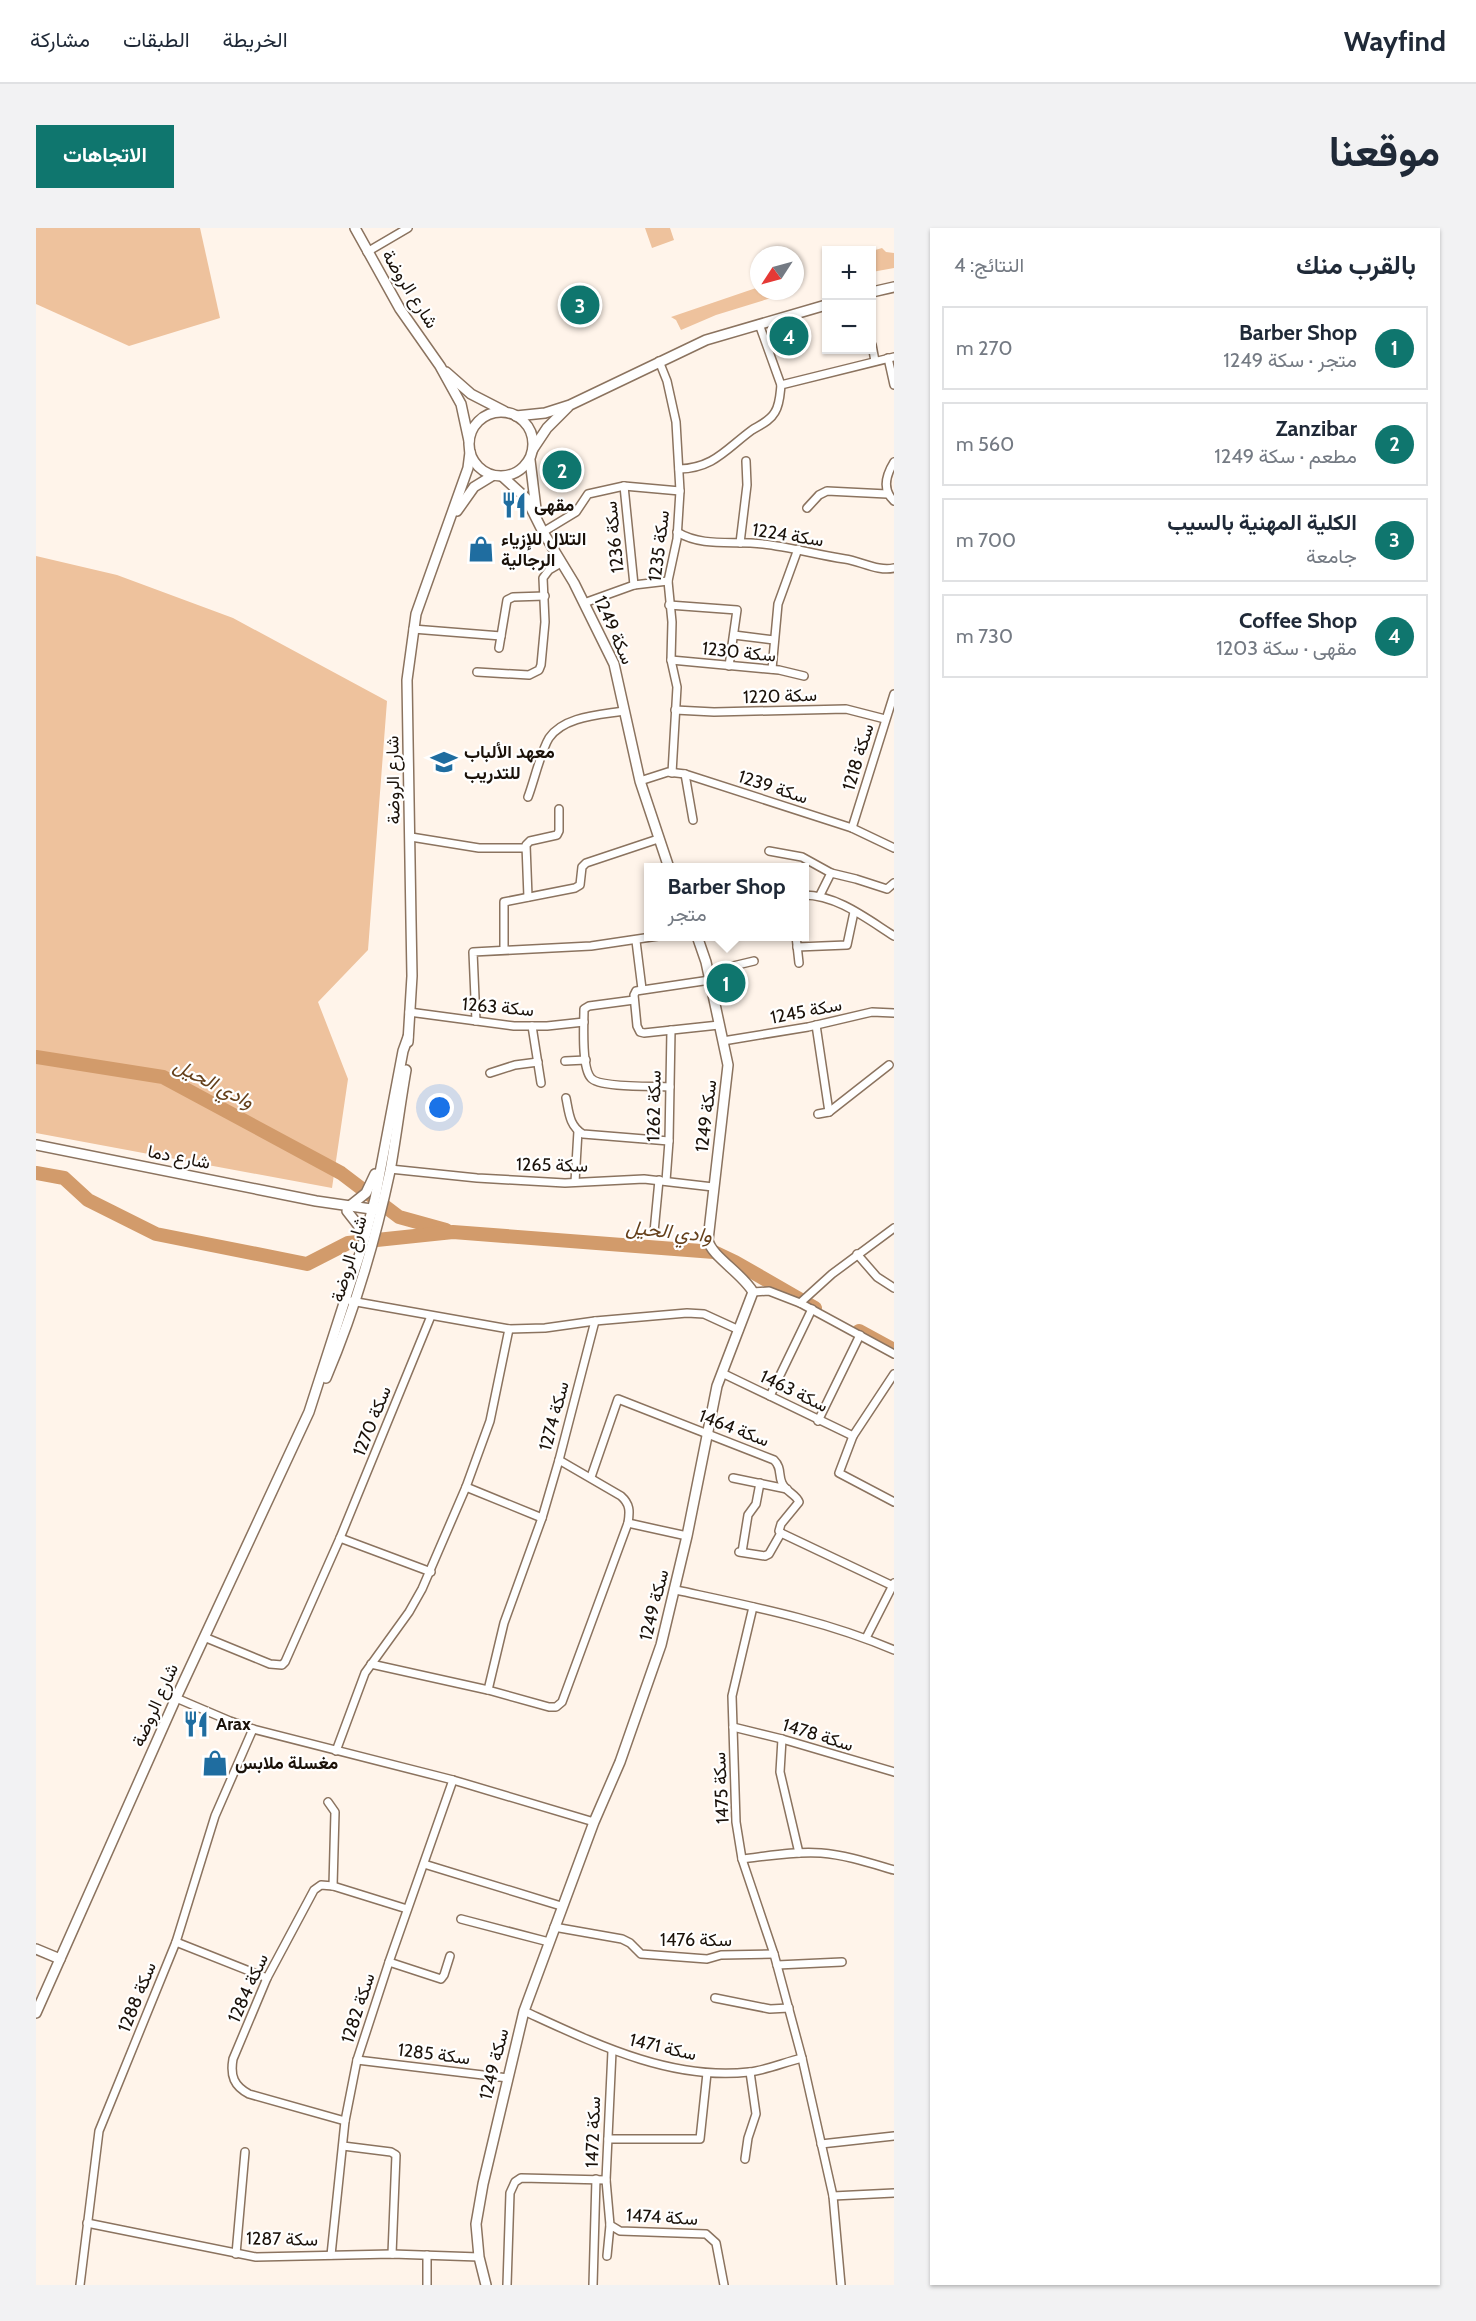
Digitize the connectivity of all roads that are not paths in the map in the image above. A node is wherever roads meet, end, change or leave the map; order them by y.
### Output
1 (355, 228) edge
2 (408, 228) edge
3 (367, 252) junction
4 (894, 287) edge
5 (876, 291) edge
6 (822, 306) edge
7 (759, 324) junction
8 (874, 354) edge
9 (891, 357) edge
10 (659, 361) junction
11 (875, 362) junction
12 (440, 366) junction
13 (781, 385) junction
14 (894, 385) edge
15 (570, 405) junction
16 (511, 414) junction
17 (469, 441) junction
18 (533, 449) junction
19 (470, 452) junction
20 (530, 460) junction
21 (746, 461) dead end
22 (894, 462) edge
23 (679, 469) junction
24 (492, 476) junction
25 (503, 477) junction
26 (624, 486) junction
27 (680, 491) junction
28 (887, 494) junction
29 (894, 501) edge
30 (807, 508) dead end
31 (537, 517) junction
32 (447, 528) junction
33 (543, 532) junction
34 (677, 532) junction
35 (740, 543) junction
36 (798, 549) junction
37 (561, 563) junction
38 (894, 568) edge
39 (668, 580) junction
40 (634, 585) junction
41 (545, 596) junction
42 (584, 603) junction
43 (669, 605) junction
44 (412, 629) junction
45 (734, 635) junction
46 (501, 636) junction
47 (774, 640) junction
48 (499, 648) dead end
49 (671, 660) junction
50 (729, 666) junction
51 (772, 669) junction
52 (477, 672) dead end
53 (804, 676) dead end
54 (894, 694) edge
55 (675, 710) junction
56 (624, 711) junction
57 (885, 719) junction
58 (672, 772) junction
59 (685, 774) junction
60 (640, 781) junction
61 (528, 797) dead end
62 (559, 809) dead end
63 (693, 820) dead end
64 (852, 828) junction
65 (411, 837) junction
66 (658, 839) junction
67 (525, 848) junction
68 (894, 848) edge
69 (769, 851) dead end
70 (667, 863) edge
71 (831, 873) junction
72 (894, 883) edge
73 (809, 895) edge
74 (820, 895) junction
75 (528, 897) junction
76 (854, 912) junction
77 (894, 936) edge
78 (644, 939) edge
79 (636, 941) junction
80 (698, 941) edge
81 (796, 941) edge
82 (797, 947) junction
83 (504, 949) junction
84 (754, 961) dead end
85 (799, 963) dead end
86 (709, 976) junction
87 (642, 989) junction
88 (634, 1000) junction
89 (409, 1012) junction
90 (894, 1013) edge
91 (476, 1022) junction
92 (584, 1022) junction
93 (718, 1025) junction
94 (532, 1026) junction
95 (816, 1026) junction
96 (671, 1030) junction
97 (408, 1037) junction
98 (723, 1041) junction
99 (585, 1060) junction
100 (565, 1061) dead end
101 (538, 1062) junction
102 (889, 1065) dead end
103 (490, 1073) dead end
104 (541, 1083) dead end
105 (670, 1087) junction
106 (566, 1098) dead end
107 (829, 1112) junction
108 (392, 1114) junction
109 (818, 1114) dead end
110 (578, 1131) junction
111 (669, 1141) junction
112 (36, 1145) edge
113 (390, 1169) junction
114 (663, 1181) junction
115 (575, 1182) junction
116 (713, 1187) junction
117 (349, 1208) junction
118 (376, 1212) junction
119 (894, 1228) edge
120 (654, 1232) dead end
121 (364, 1241) junction
122 (857, 1254) junction
123 (894, 1288) edge
124 (753, 1292) junction
125 (350, 1300) junction
126 (800, 1303) junction
127 (812, 1310) junction
128 (431, 1316) junction
129 (595, 1321) junction
130 (508, 1329) junction
131 (739, 1330) junction
132 (860, 1335) junction
133 (894, 1354) edge
134 (722, 1373) junction
135 (894, 1374) edge
136 (770, 1396) junction
137 (818, 1421) junction
138 (707, 1434) junction
139 (853, 1436) junction
140 (559, 1460) junction
141 (591, 1477) junction
142 (733, 1478) dead end
143 (760, 1484) junction
144 (466, 1488) junction
145 (787, 1489) junction
146 (894, 1502) edge
147 (542, 1518) junction
148 (628, 1523) junction
149 (781, 1533) junction
150 (687, 1536) junction
151 (340, 1538) junction
152 (431, 1572) junction
153 (893, 1585) edge
154 (676, 1590) junction
155 (753, 1606) junction
156 (204, 1637) junction
157 (866, 1638) junction
158 (894, 1650) edge
159 (371, 1664) junction
160 (488, 1690) junction
161 (176, 1698) junction
162 (733, 1727) junction
163 (254, 1729) junction
164 (782, 1739) junction
165 (336, 1751) junction
166 (894, 1772) edge
167 (453, 1780) junction
168 (328, 1802) dead end
169 (594, 1822) junction
170 (800, 1853) junction
171 (742, 1859) junction
172 (424, 1864) junction
173 (894, 1870) edge
174 (333, 1886) junction
175 (561, 1906) junction
176 (407, 1909) junction
177 (461, 1919) dead end
178 (554, 1927) junction
179 (176, 1942) junction
180 (549, 1942) junction
181 (36, 1949) edge
182 (774, 1954) junction
183 (450, 1956) dead end
184 (60, 1959) junction
185 (388, 1962) junction
186 (842, 1962) dead end
187 (777, 1965) junction
188 (267, 1977) junction
189 (715, 1998) dead end
190 (789, 2008) junction
191 (524, 2011) junction
192 (36, 2013) edge
193 (612, 2051) junction
194 (802, 2058) junction
195 (357, 2060) junction
196 (750, 2072) junction
197 (707, 2073) junction
198 (508, 2078) junction
199 (345, 2121) junction
200 (894, 2136) edge
201 (608, 2139) junction
202 (821, 2144) junction
203 (343, 2146) junction
204 (245, 2152) dead end
205 (745, 2159) dead end
206 (596, 2179) junction
207 (606, 2180) junction
208 (894, 2193) edge
209 (833, 2196) junction
210 (608, 2214) joint
211 (87, 2223) junction
212 (610, 2225) junction
213 (236, 2253) junction
214 (392, 2254) junction
215 (427, 2254) junction
216 (331, 2255) junction
217 (607, 2256) dead end
218 (479, 2257) junction
219 (80, 2285) edge
220 (427, 2285) edge
221 (486, 2285) edge
222 (507, 2285) edge
223 (593, 2285) edge
224 (724, 2285) edge
225 (841, 2285) edge

1 - 3 main road, شارع الروضة
2 - 3 street
3 - 12 main road, شارع الروضة
4 - 5 main road
6 - 7 main road
7 - 10 main road
7 - 13 street
8 - 11 street
9 - 11 street
9 - 14 street
10 - 15 main road
10 - 23 street, سكة 1235
11 - 13 street
12 - 16 main road, شارع الروضة
12 - 17 main road, شارع الروضة
13 - 23 street
15 - 16 main road
15 - 18 main road
16 - 17 main road
16 - 18 main road
17 - 19 main road
18 - 20 main road
19 - 24 main road
19 - 32 main road, شارع الروضة
20 - 25 main road
20 - 31 main road, سكة 1249
21 - 35 street
22 - 28 street
23 - 27 street, سكة 1235
24 - 25 main road
24 - 32 main road, شارع الروضة
25 - 31 main road, سكة 1249
26 - 27 street
26 - 33 street
26 - 40 street, سكة 1236
27 - 34 street, سكة 1235
28 - 29 street
28 - 30 street
31 - 33 main road, سكة 1249
32 - 44 main road, شارع الروضة
33 - 37 main road, سكة 1249
34 - 35 street, سكة 1224
34 - 39 street, سكة 1235
35 - 36 street, سكة 1224
36 - 38 street, سكة 1224
36 - 47 street
37 - 41 street
37 - 42 main road, سكة 1249
39 - 40 street, سكة 1236
39 - 43 street, سكة 1235
40 - 42 street, سكة 1236
41 - 46 street
41 - 52 street
42 - 56 main road, سكة 1249
43 - 45 street
43 - 49 street, سكة 1235
44 - 46 street
44 - 65 main road, شارع الروضة
45 - 47 street
45 - 50 street
46 - 48 street
47 - 51 street
49 - 50 street, سكة 1230
49 - 55 street, سكة 1235
50 - 51 street, سكة 1230
51 - 53 street, سكة 1230
54 - 57 street, سكة 1218
55 - 57 street, سكة 1220
55 - 58 street, سكة 1235
56 - 60 main road, سكة 1249
56 - 61 street
57 - 64 street, سكة 1218
58 - 59 street, سكة 1239
58 - 60 street, سكة 1239
59 - 63 street
59 - 64 street, سكة 1239
60 - 66 main road, سكة 1249
62 - 67 street
64 - 68 street, سكة 1239
65 - 67 street
65 - 89 main road, شارع الروضة
66 - 70 main road, سكة 1249
66 - 75 street
67 - 75 street
69 - 71 street
71 - 72 street
71 - 74 street
73 - 74 street
74 - 76 street
75 - 83 street
76 - 77 street
76 - 82 street
78 - 79 street
79 - 83 street
79 - 87 street
80 - 86 main road, سكة 1249
81 - 82 street
82 - 85 street
83 - 91 street
84 - 86 street
86 - 87 street
86 - 93 main road, سكة 1249
87 - 88 street
88 - 92 street
88 - 96 street
89 - 91 street, سكة 1263
89 - 97 main road, شارع الروضة
90 - 95 street, سكة 1245
91 - 94 street, سكة 1263
92 - 94 street, سكة 1263
92 - 99 street
93 - 96 street
93 - 98 main road, سكة 1249
94 - 101 street
95 - 98 street, سكة 1245
95 - 107 street
96 - 105 street, سكة 1262
97 - 108 main road, شارع الروضة
97 - 113 main road, شارع الروضة
98 - 116 main road, سكة 1249
99 - 100 street
99 - 105 street
101 - 103 street
101 - 104 street
102 - 107 street
105 - 111 street, سكة 1262
106 - 110 street
107 - 109 street
108 - 117 main road
108 - 118 main road, شارع الروضة
110 - 111 street
110 - 115 street
111 - 114 street, سكة 1262
112 - 117 main road, شارع دما
113 - 115 street, سكة 1265
113 - 118 main road, شارع الروضة
114 - 115 street, سكة 1265
114 - 116 street, سكة 1265
114 - 120 street, سكة 1262
116 - 124 main road, سكة 1249
117 - 118 main road, شارع دما
117 - 121 main road
118 - 121 main road, شارع الروضة
118 - 125 main road, شارع الروضة
119 - 122 street
121 - 125 main road, شارع الروضة
122 - 123 street
122 - 126 street
124 - 126 street
124 - 131 main road, سكة 1249
125 - 128 street
125 - 156 main road, شارع الروضة
126 - 127 street
127 - 132 street
127 - 136 street
128 - 130 street
128 - 151 street, سكة 1270
129 - 130 street
129 - 131 street
129 - 140 street, سكة 1274
130 - 144 street
131 - 134 main road, سكة 1249
132 - 133 street
132 - 137 street
134 - 136 street, سكة 1463
134 - 138 main road, سكة 1249
135 - 139 street
136 - 137 street, سكة 1463
137 - 139 street, سكة 1463
138 - 141 street, سكة 1464
138 - 145 street, سكة 1464
138 - 150 main road, سكة 1249
139 - 146 street
140 - 141 street
140 - 147 street, سكة 1274
141 - 148 street
142 - 143 street
143 - 145 street
143 - 149 street
144 - 147 street
144 - 152 street
145 - 149 street, سكة 1464
147 - 160 street, سكة 1274
148 - 150 street
148 - 160 street
149 - 153 street
150 - 154 main road, سكة 1249
151 - 152 street
151 - 156 street, سكة 1270
152 - 159 street
153 - 157 street
154 - 155 street
154 - 169 main road, سكة 1249
155 - 157 street
155 - 162 street, سكة 1475
156 - 161 main road, شارع الروضة
157 - 158 street
159 - 160 street
159 - 165 street
161 - 163 street
161 - 184 main road, شارع الروضة
162 - 164 street, سكة 1478
162 - 171 street, سكة 1475
163 - 165 street
163 - 179 street, سكة 1288
164 - 166 street, سكة 1478
164 - 170 street
165 - 167 street
167 - 169 street
167 - 172 street, سكة 1282
168 - 174 street
169 - 175 main road, سكة 1249
170 - 171 street
170 - 173 street
171 - 182 street, سكة 1475
172 - 175 street
172 - 176 street, سكة 1282
174 - 176 street
174 - 188 street, سكة 1284
175 - 178 main road, سكة 1249
176 - 185 street, سكة 1282
177 - 180 street
178 - 180 main road, سكة 1249
178 - 182 street, سكة 1476
179 - 188 street
179 - 211 street, سكة 1288
180 - 191 main road, سكة 1249
181 - 184 main road
182 - 187 street, سكة 1475
183 - 185 street
184 - 192 main road, شارع الروضة
185 - 195 street, سكة 1282
186 - 187 street
187 - 190 street, سكة 1475
188 - 199 street, سكة 1284
189 - 190 street
190 - 194 street, سكة 1475
191 - 193 street, سكة 1471
191 - 198 main road, سكة 1249
193 - 197 street, سكة 1471
193 - 201 street, سكة 1472
194 - 196 street, سكة 1471
194 - 202 street, سكة 1475
195 - 198 street, سكة 1285
195 - 199 street, سكة 1282
196 - 197 street, سكة 1471
196 - 205 street
197 - 201 street
198 - 218 main road, سكة 1249
199 - 203 street, سكة 1282
200 - 202 street
201 - 207 street, سكة 1472
202 - 209 street, سكة 1475
203 - 214 street
203 - 216 street, سكة 1282
204 - 213 street
206 - 207 street
206 - 222 street
206 - 223 street
207 - 210 street, سكة 1472
208 - 209 street
209 - 225 street, سكة 1475
210 - 212 street, سكة 1474
211 - 213 street, سكة 1287
211 - 219 street, سكة 1288
212 - 217 street
212 - 224 street, سكة 1474
213 - 216 street, سكة 1287
214 - 215 street, سكة 1287
214 - 216 street, سكة 1287
215 - 218 street, سكة 1287
215 - 220 street
218 - 221 main road, سكة 1249

